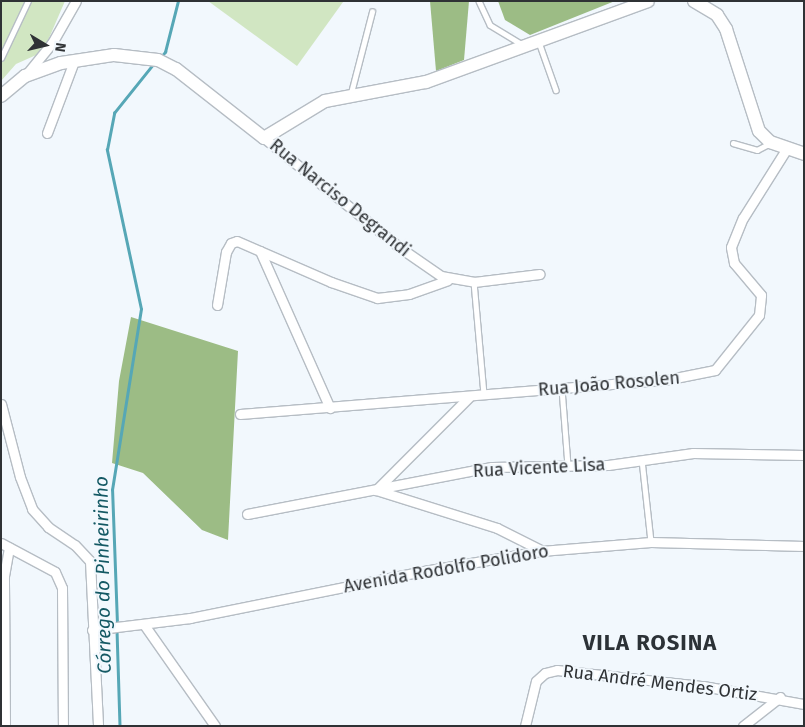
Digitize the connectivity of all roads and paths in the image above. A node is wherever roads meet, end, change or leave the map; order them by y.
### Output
1 (28, 1) edge
2 (76, 1) edge
3 (479, 1) edge
4 (648, 1) edge
5 (694, 1) edge
6 (372, 12) dead end
7 (538, 39) junction
8 (524, 45) junction
9 (1, 58) edge
10 (74, 61) junction
11 (25, 76) junction
12 (556, 90) dead end
13 (351, 94) junction
14 (1, 96) edge
15 (47, 133) dead end
16 (264, 138) junction
17 (770, 142) junction
18 (733, 144) dead end
19 (787, 148) junction
20 (804, 154) edge
21 (260, 251) junction
22 (540, 274) dead end
23 (448, 280) junction
24 (474, 282) junction
25 (217, 305) dead end
26 (562, 389) junction
27 (484, 396) junction
28 (469, 397) junction
29 (1, 404) edge
30 (330, 408) junction
31 (240, 414) dead end
32 (804, 455) edge
33 (642, 459) junction
34 (568, 466) junction
35 (376, 490) junction
36 (247, 514) dead end
37 (651, 542) junction
38 (5, 545) edge
39 (804, 546) edge
40 (541, 551) junction
41 (145, 626) junction
42 (92, 630) junction
43 (780, 697) junction
44 (804, 704) edge
45 (5, 726) edge
46 (63, 726) edge
47 (98, 726) edge
48 (215, 726) edge
49 (525, 726) edge
50 (743, 726) edge

1 - 9 lane
2 - 11 street
3 - 8 lane
4 - 7 main road
5 - 17 main road
6 - 13 lane
7 - 8 main road
7 - 12 lane
8 - 13 main road
10 - 11 main road
10 - 15 street
10 - 16 main road, Rua Narciso Degrandi
11 - 14 main road
13 - 16 main road
16 - 23 street, Rua Narciso Degrandi
17 - 18 lane
17 - 19 main road
19 - 20 main road
19 - 26 street, Rua João Rosolen
21 - 23 street
21 - 25 street
21 - 30 street
22 - 24 street, Rua Narciso Degrandi
23 - 24 street, Rua Narciso Degrandi
24 - 27 lane
26 - 27 street, Rua João Rosolen
26 - 34 lane
27 - 28 street, Rua João Rosolen
28 - 30 street, Rua João Rosolen
28 - 35 street
29 - 42 street
30 - 31 street, Rua João Rosolen
32 - 33 street, Rua Vicente Lisa
33 - 34 street, Rua Vicente Lisa
33 - 37 lane
34 - 35 street, Rua Vicente Lisa
35 - 36 street, Rua Vicente Lisa
35 - 40 street
37 - 39 street, Avenida Rodolfo Polidoro
37 - 40 street, Avenida Rodolfo Polidoro
38 - 45 street
38 - 46 street
40 - 41 street, Avenida Rodolfo Polidoro
41 - 42 street, Avenida Rodolfo Polidoro
41 - 48 street
42 - 47 street
43 - 44 street, Rua André Mendes Ortiz
43 - 49 street, Rua André Mendes Ortiz
43 - 50 street

